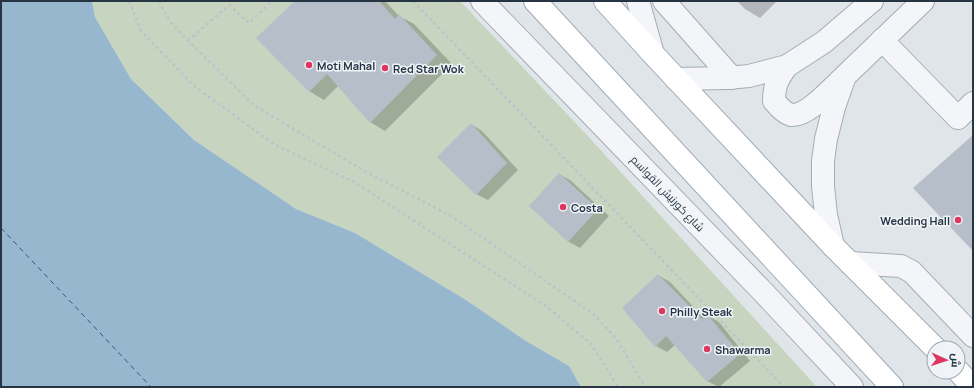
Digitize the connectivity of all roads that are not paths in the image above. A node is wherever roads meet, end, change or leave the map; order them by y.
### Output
1 (482, 1) edge
2 (535, 1) edge
3 (605, 1) edge
4 (638, 1) edge
5 (664, 1) edge
6 (872, 1) edge
7 (923, 1) edge
8 (882, 40) junction
9 (653, 54) junction
10 (787, 66) junction
11 (845, 76) junction
12 (732, 78) junction
13 (676, 79) junction
14 (973, 103) edge
15 (833, 246) junction
16 (850, 263) junction
17 (973, 336) edge
18 (927, 340) edge
19 (966, 380) edge
20 (852, 387) edge
21 (892, 387) edge
22 (973, 387) edge

1 - 20 street, شارع كورنيش القواسم
2 - 21 main road
3 - 9 main road
4 - 9 street
5 - 12 street
6 - 10 street
7 - 8 street
8 - 11 street
8 - 14 street
9 - 13 main road
10 - 11 street
10 - 12 street
11 - 15 street
12 - 13 street
13 - 15 main road
15 - 16 main road
16 - 17 street
16 - 18 main road
19 - 22 main road

